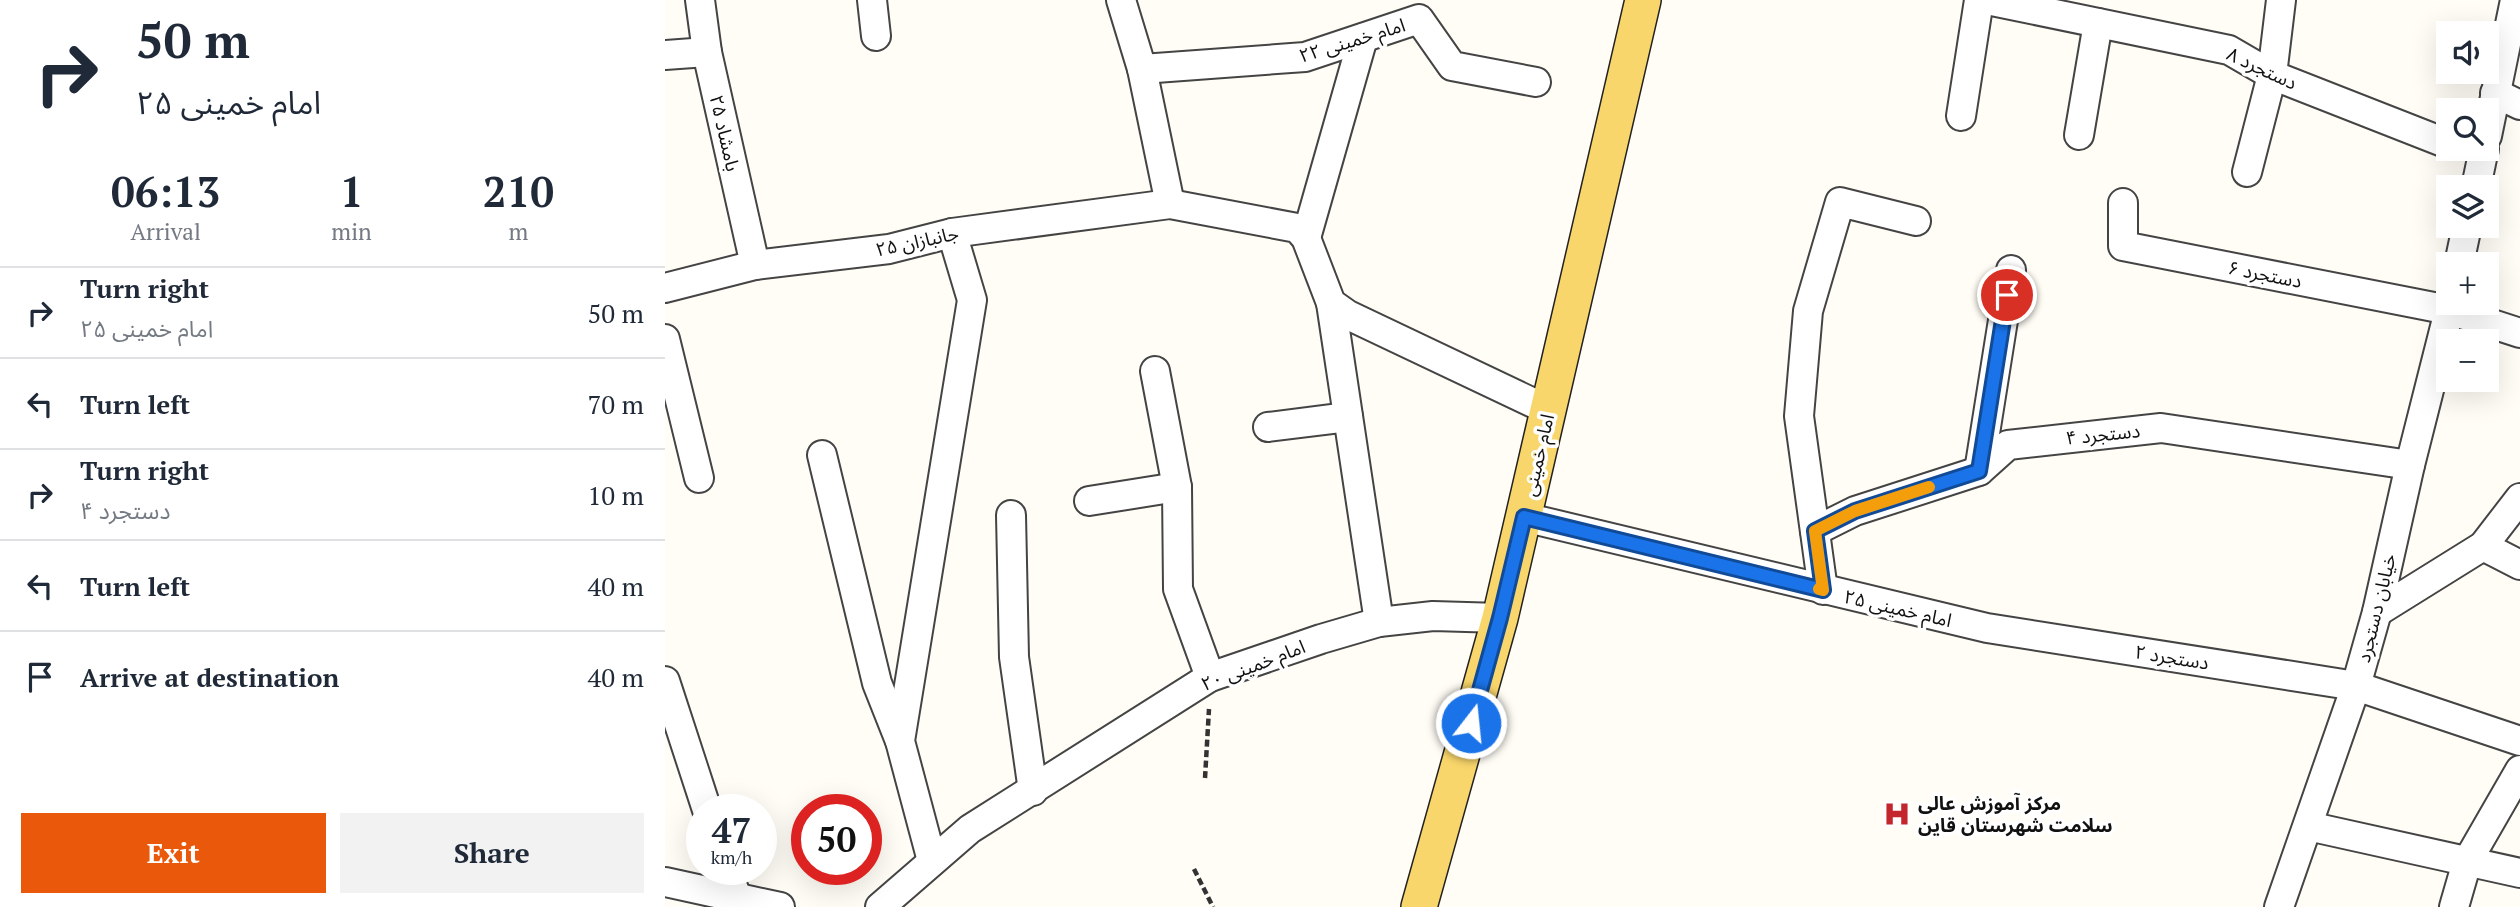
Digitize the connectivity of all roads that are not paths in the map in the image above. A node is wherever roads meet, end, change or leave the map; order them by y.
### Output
1 (700, 0) edge
2 (872, 0) edge
3 (1121, 0) edge
4 (1643, 0) edge
5 (1979, 0) edge
6 (1987, 0) edge
7 (2281, 0) edge
8 (2515, 12) edge
9 (2098, 23) junction
10 (876, 36) dead end
11 (1363, 38) junction
12 (707, 52) junction
13 (665, 55) edge
14 (1142, 69) junction
15 (2272, 75) junction
16 (1536, 82) dead end
17 (2508, 99) edge
18 (1961, 116) dead end
19 (2078, 135) dead end
20 (2436, 139) edge
21 (2247, 172) dead end
22 (2123, 203) dead end
23 (1170, 204) junction
24 (1916, 220) dead end
25 (952, 233) junction
26 (1306, 238) junction
27 (755, 265) junction
28 (2011, 270) dead end
29 (665, 288) edge
30 (1331, 303) junction
31 (2436, 303) edge
32 (2448, 315) edge
33 (2473, 315) edge
34 (2520, 333) edge
35 (665, 339) edge
36 (1155, 371) dead end
37 (1548, 410) junction
38 (1348, 417) junction
39 (1268, 427) dead end
40 (822, 455) dead end
41 (2410, 465) junction
42 (1979, 471) junction
43 (699, 478) dead end
44 (1177, 487) junction
45 (2520, 498) edge
46 (1089, 501) dead end
47 (1011, 515) dead end
48 (1524, 517) junction
49 (1815, 531) junction
50 (2483, 546) junction
51 (2520, 565) edge
52 (1823, 590) junction
53 (2377, 612) junction
54 (1500, 618) junction
55 (1379, 622) junction
56 (1987, 628) joint
57 (1210, 677) junction
58 (665, 681) edge
59 (2357, 686) junction
60 (900, 741) junction
61 (2520, 741) edge
62 (2520, 770) edge
63 (1033, 791) junction
64 (702, 794) edge
65 (2308, 826) junction
66 (932, 861) junction
67 (2467, 862) junction
68 (2520, 873) edge
69 (665, 882) edge
70 (732, 885) edge
71 (737, 898) junction
72 (780, 907) edge
73 (880, 907) edge
74 (1419, 907) edge
75 (2279, 907) edge
76 (2454, 907) edge

1 - 12 street, بامشاد ۲۵
2 - 10 street
3 - 14 street
4 - 37 main road, امام خمینی
5 - 18 street
6 - 9 street, دستجرد ۸
7 - 15 street
8 - 17 street
9 - 15 street, دستجرد ۸
9 - 19 street
11 - 14 street, امام خمینی ۲۲
11 - 16 street, امام خمینی ۲۲
11 - 26 street
12 - 13 street
12 - 27 street, بامشاد ۲۵
14 - 23 street
15 - 20 street, دستجرد ۸
15 - 21 street
22 - 31 street, دستجرد ۶
23 - 25 street, جانبازان ۲۵
23 - 26 street, جانبازان ۲۵
24 - 49 street
25 - 27 street, جانبازان ۲۵
25 - 60 street
26 - 30 street
27 - 29 street, جانبازان ۲۵
28 - 42 street
30 - 37 street
30 - 38 street
32 - 41 street, خیابان دستجرد
33 - 34 street
35 - 43 street
36 - 44 street
37 - 48 main road, امام خمینی
38 - 39 street
38 - 55 street
40 - 60 street
41 - 42 street, دستجرد ۴
41 - 53 street, خیابان دستجرد
42 - 49 street, دستجرد ۴
44 - 46 street
44 - 57 street
45 - 50 street
47 - 63 street
48 - 52 street, امام خمینی ۲۵
48 - 54 main road, امام خمینی
49 - 52 street
50 - 51 street
50 - 53 street
52 - 56 street, امام خمینی ۲۵
53 - 59 street, خیابان دستجرد
54 - 55 street, امام خمینی ۲۰
54 - 74 main road, امام خمینی
55 - 57 street, امام خمینی ۲۰
56 - 59 street, دستجرد ۲
57 - 63 street, امام خمینی ۲۰
58 - 64 street
59 - 61 street, دستجرد ۲
59 - 65 street, خیابان دستجرد
60 - 66 street
62 - 67 street
63 - 66 street, امام خمینی ۲۰
65 - 67 street
65 - 75 street, خیابان دستجرد
66 - 73 street, امام خمینی ۲۰
67 - 68 street
67 - 76 street
69 - 71 street
70 - 71 street
71 - 72 street

